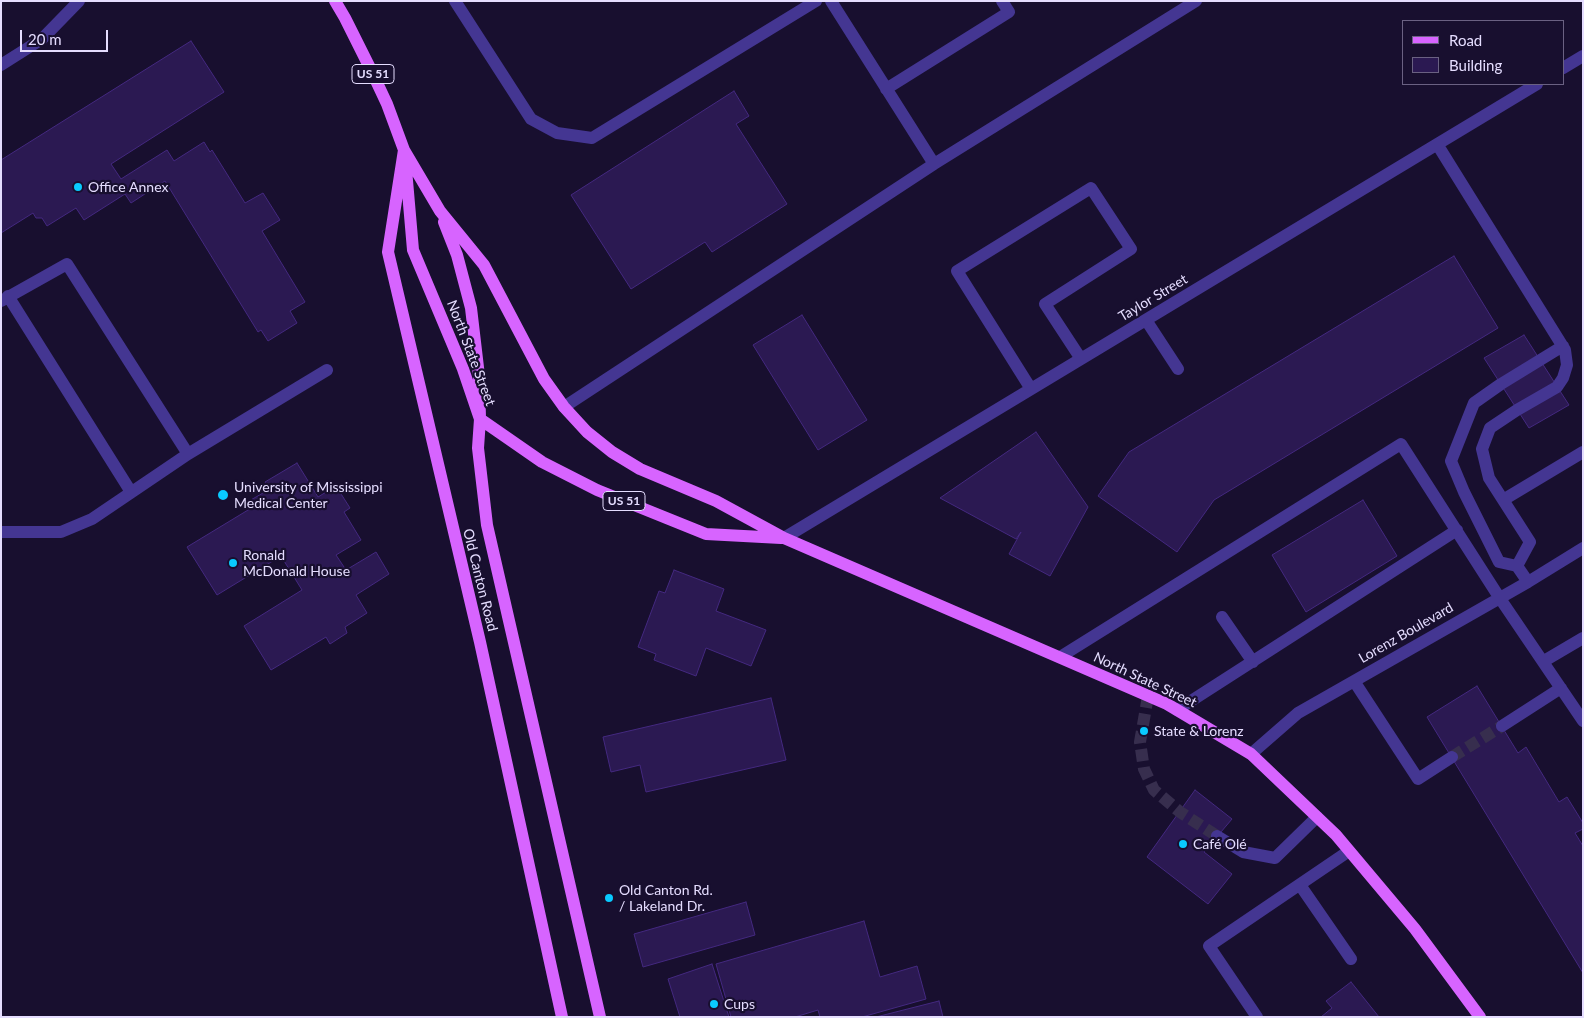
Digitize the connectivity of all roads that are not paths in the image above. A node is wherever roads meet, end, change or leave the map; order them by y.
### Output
1 (78, 1) edge
2 (335, 1) edge
3 (455, 1) edge
4 (816, 1) edge
5 (831, 1) edge
6 (1002, 1) edge
7 (1196, 1) edge
8 (1583, 56) edge
9 (1, 65) edge
10 (1564, 67) edge
11 (1535, 85) edge
12 (886, 89) junction
13 (1437, 144) junction
14 (404, 150) junction
15 (934, 164) junction
16 (440, 211) junction
17 (5, 298) edge
18 (1146, 320) junction
19 (1563, 346) junction
20 (1081, 358) junction
21 (1178, 369) dead end
22 (327, 370) dead end
23 (1031, 389) junction
24 (564, 408) junction
25 (480, 419) junction
26 (1583, 452) edge
27 (188, 454) junction
28 (131, 492) junction
29 (1503, 500) junction
30 (1457, 530) junction
31 (1, 532) edge
32 (784, 538) junction
33 (1583, 548) edge
34 (1517, 566) junction
35 (1528, 582) junction
36 (1499, 597) junction
37 (1222, 617) dead end
38 (1583, 638) edge
39 (1060, 657) junction
40 (1544, 661) junction
41 (1253, 662) junction
42 (1354, 681) junction
43 (1561, 688) junction
44 (1177, 710) junction
45 (1583, 721) edge
46 (1502, 726) tunnel mouth
47 (1251, 754) junction
48 (1452, 757) tunnel mouth
49 (1317, 817) junction
50 (1217, 836) tunnel mouth
51 (1350, 851) junction
52 (1300, 885) junction
53 (1351, 959) dead end
54 (562, 1017) edge
55 (600, 1017) edge
56 (1257, 1017) edge
57 (1480, 1017) edge

1 - 9 street
2 - 14 main road, North State Street / US 51
3 - 4 street
5 - 12 street
6 - 12 street
7 - 15 street
8 - 10 street
11 - 13 street, Taylor Street
12 - 15 street
13 - 18 street, Taylor Street
13 - 19 street
14 - 16 main road, North State Street / US 51
14 - 25 main road, North State Street / US 51
14 - 54 main road, Old Canton Road
15 - 24 street
16 - 24 main road, North State Street / US 51
16 - 25 main road, Old Canton Road
17 - 27 street
17 - 28 street
18 - 20 street, Taylor Street
18 - 21 street
19 - 29 street
19 - 34 street
20 - 23 street, Taylor Street
20 - 23 street
22 - 27 street
23 - 32 street, Taylor Street
24 - 32 main road, North State Street / US 51
25 - 32 main road, North State Street / US 51
25 - 55 main road, Old Canton Road
26 - 29 street
27 - 28 street
28 - 31 street
29 - 34 street
30 - 36 street
30 - 39 street
30 - 41 street
32 - 39 main road, North State Street / US 51
33 - 35 street, Lorenz Boulevard
34 - 35 street
35 - 36 street, Lorenz Boulevard
36 - 40 street
36 - 42 street, Lorenz Boulevard
37 - 41 street
38 - 40 street
39 - 44 main road, North State Street / US 51
40 - 43 street
41 - 44 street
42 - 47 street, Lorenz Boulevard
42 - 48 street
43 - 45 street
43 - 46 street
44 - 47 main road, North State Street / US 51
47 - 49 main road, North State Street / US 51
49 - 50 street
49 - 51 main road, North State Street / US 51
51 - 52 street
51 - 57 main road, North State Street / US 51
52 - 53 street
52 - 56 street

